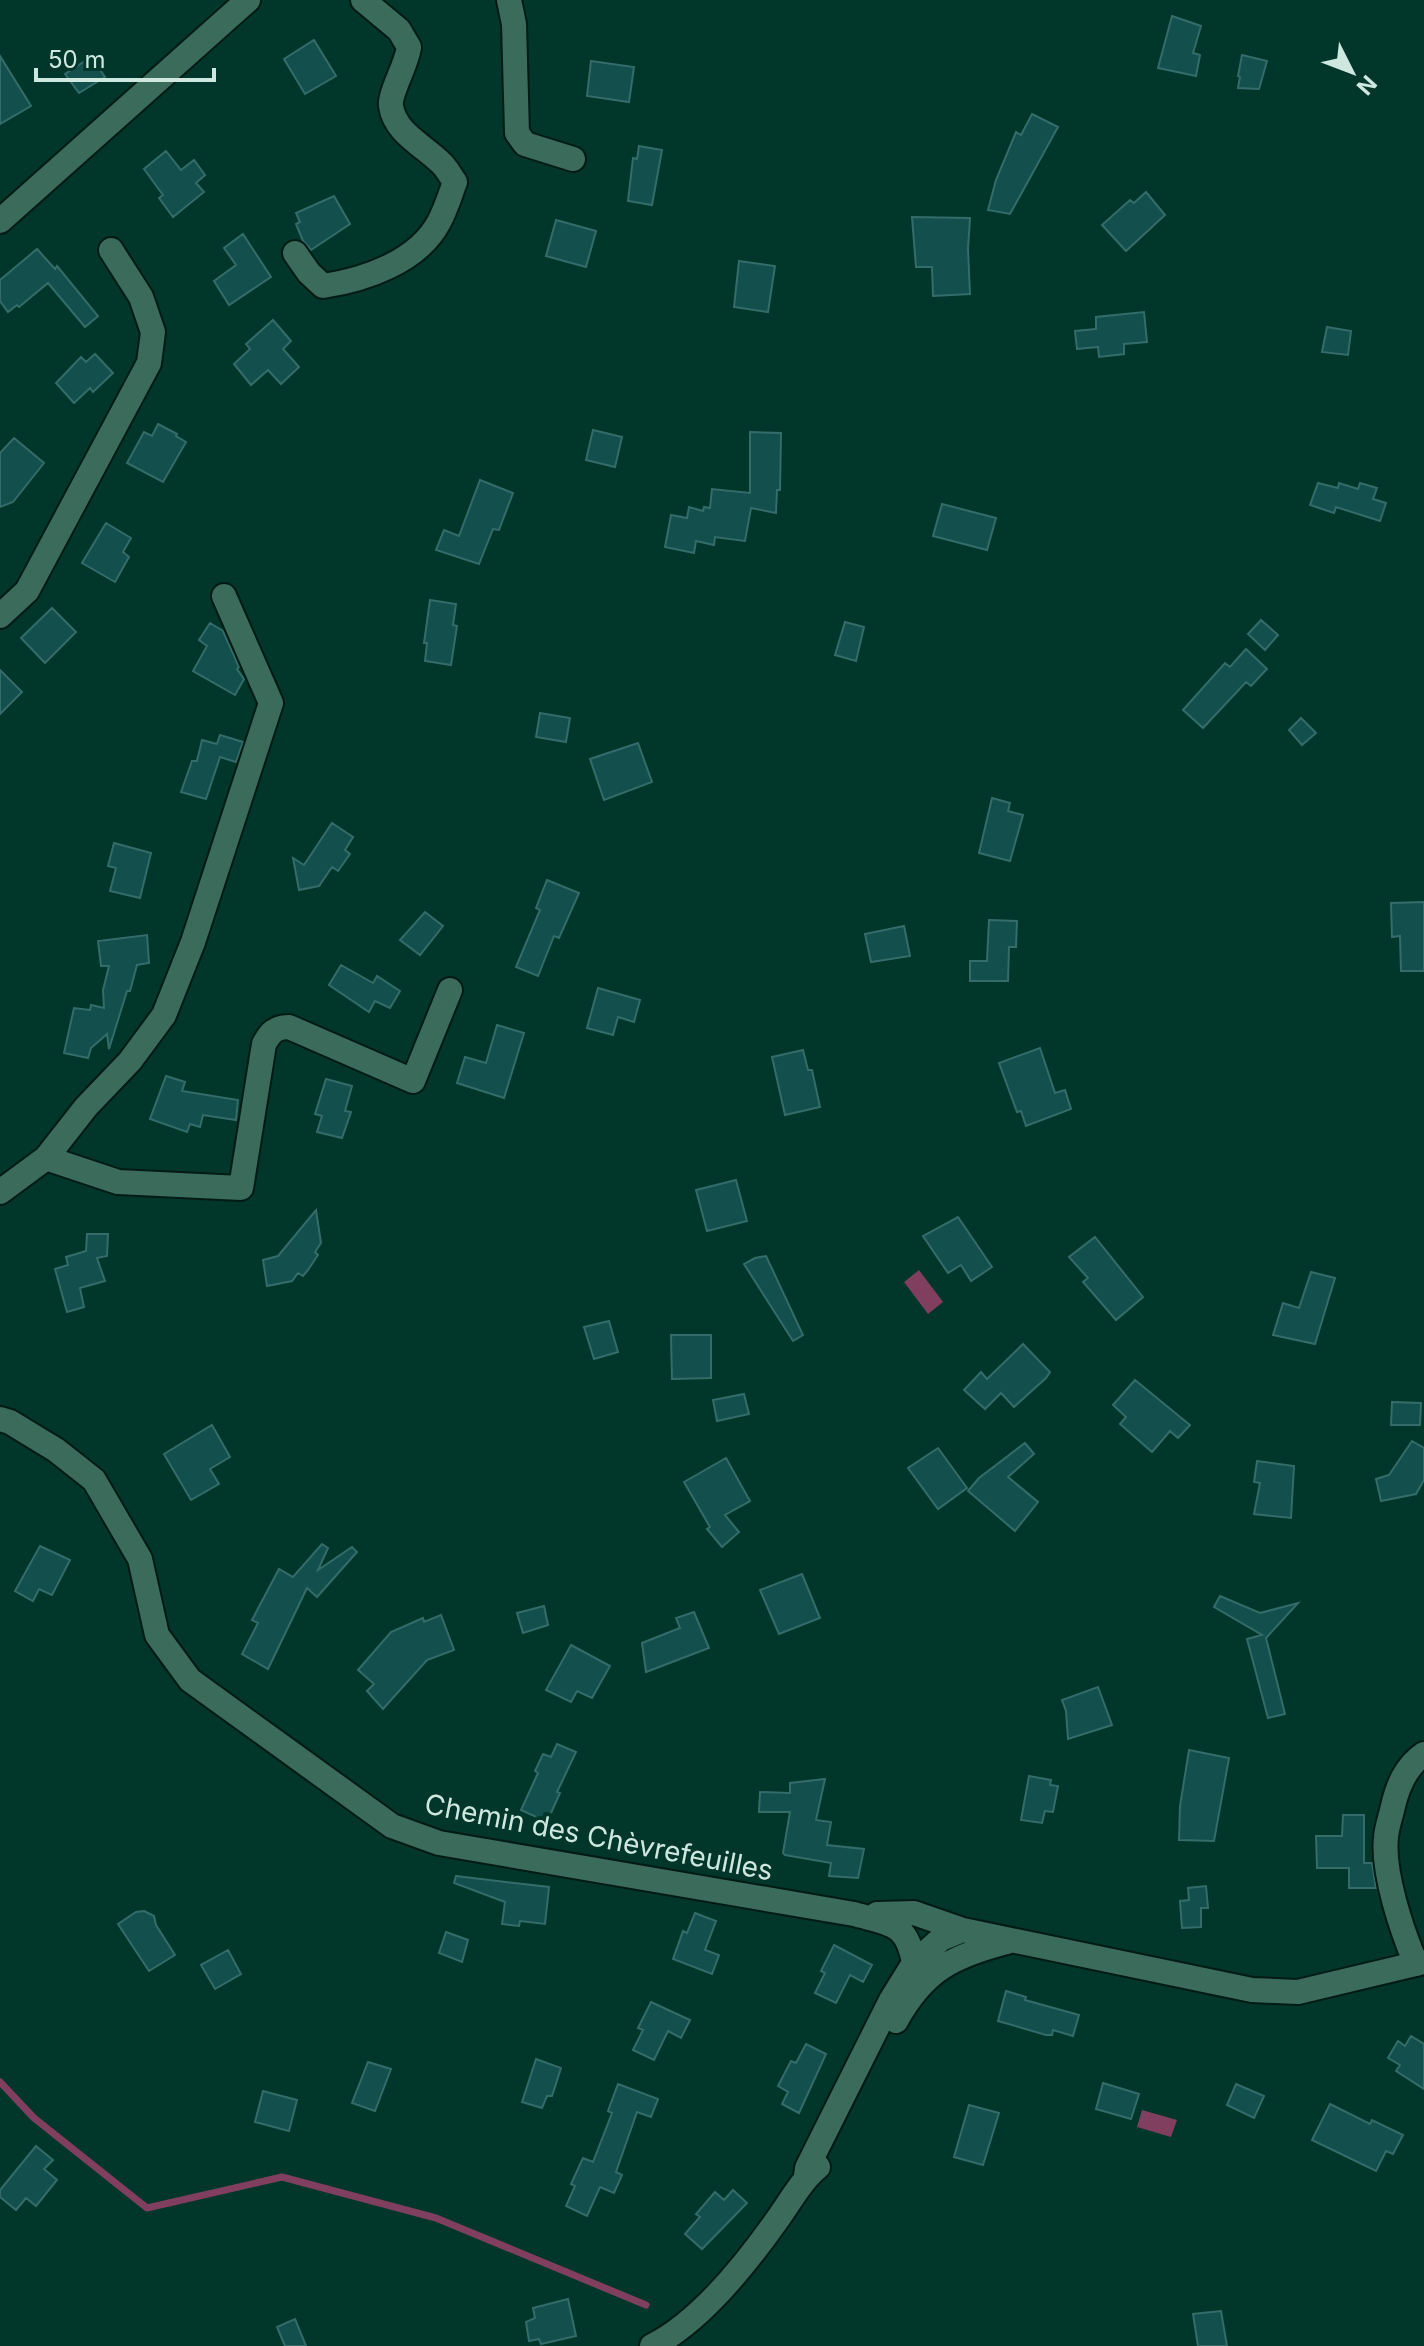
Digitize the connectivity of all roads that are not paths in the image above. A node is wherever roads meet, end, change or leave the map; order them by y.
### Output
1 (248, 0) edge
2 (363, 0) edge
3 (509, 0) edge
4 (573, 159) dead end
5 (0, 221) edge
6 (111, 250) dead end
7 (295, 253) dead end
8 (224, 596) dead end
9 (0, 616) edge
10 (450, 990) dead end
11 (46, 1158) junction
12 (0, 1192) edge
13 (0, 1419) edge
14 (1424, 1754) edge
15 (854, 1914) junction
16 (897, 1927) junction
17 (957, 1940) junction
18 (914, 1963) junction
19 (1420, 1963) edge
20 (806, 2176) junction
21 (652, 2346) edge

1 - 5 street
2 - 7 street
3 - 4 street
6 - 9 street
8 - 11 street
10 - 11 street
11 - 12 street
13 - 15 street, Chemin des Chèvrefeuilles
14 - 19 street
15 - 16 street, Chemin des Chèvrefeuilles
15 - 17 street, Chemin des Chèvrefeuilles
16 - 17 street, Chemin des Chèvrefeuilles
16 - 18 street
17 - 18 street
17 - 19 street
17 - 20 street
18 - 20 street
20 - 21 street

